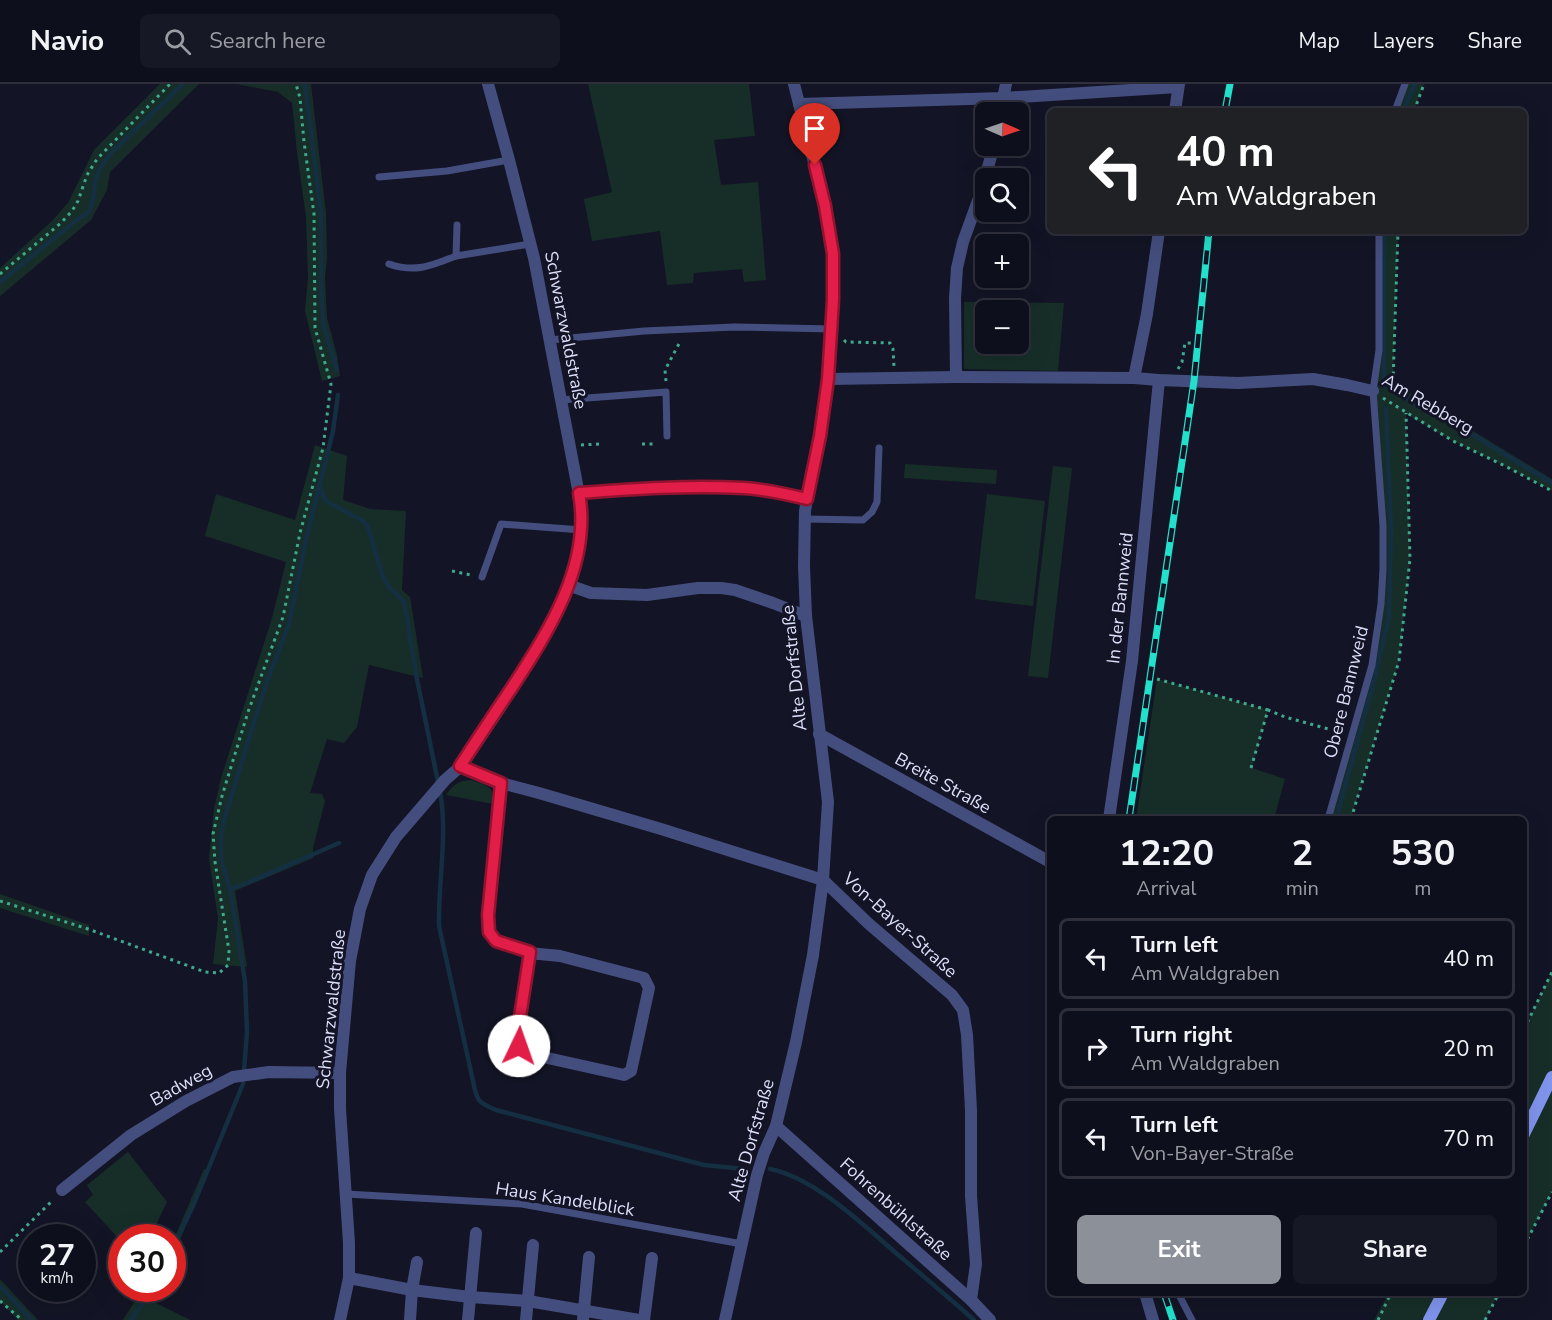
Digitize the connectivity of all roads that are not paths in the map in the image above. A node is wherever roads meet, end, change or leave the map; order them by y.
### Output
1 (488, 84) edge
2 (794, 84) edge
3 (1006, 84) edge
4 (1405, 84) edge
5 (1178, 86) edge
6 (1003, 98) junction
7 (1002, 102) edge
8 (799, 104) junction
9 (1175, 108) edge
10 (1396, 108) edge
11 (991, 156) edge
12 (510, 160) junction
13 (379, 177) dead end
14 (458, 225) dead end
15 (1158, 234) edge
16 (1379, 234) edge
17 (531, 244) junction
18 (456, 256) junction
19 (388, 264) dead end
20 (837, 333) junction
21 (550, 340) junction
22 (956, 377) junction
23 (1134, 378) junction
24 (828, 379) junction
25 (1159, 380) junction
26 (1373, 391) junction
27 (561, 400) junction
28 (667, 436) dead end
29 (879, 448) dead end
30 (579, 493) junction
31 (807, 499) junction
32 (805, 519) junction
33 (582, 530) junction
34 (482, 577) road end
35 (568, 585) junction
36 (806, 616) junction
37 (819, 734) junction
38 (460, 766) junction
39 (501, 783) junction
40 (1109, 816) edge
41 (1329, 816) edge
42 (1047, 860) edge
43 (823, 880) junction
44 (530, 952) junction
45 (340, 1073) junction
46 (1552, 1077) edge
47 (776, 1126) junction
48 (1527, 1128) edge
49 (62, 1190) road end
50 (346, 1194) junction
51 (476, 1233) dead end
52 (533, 1245) dead end
53 (742, 1245) junction
54 (589, 1257) dead end
55 (652, 1258) dead end
56 (417, 1262) dead end
57 (349, 1278) junction
58 (412, 1290) junction
59 (1146, 1296) edge
60 (1180, 1296) edge
61 (1441, 1296) edge
62 (470, 1297) junction
63 (971, 1300) junction
64 (528, 1301) junction
65 (584, 1315) edge
66 (340, 1320) edge
67 (410, 1320) edge
68 (468, 1320) edge
69 (526, 1320) edge
70 (639, 1320) edge
71 (644, 1320) edge
72 (725, 1320) edge
73 (990, 1320) edge
74 (1152, 1320) edge
75 (1192, 1320) edge
76 (1429, 1320) edge

1 - 12 street, Schwarzwaldstraße
2 - 8 street, Alte Dorfstraße
3 - 6 street
4 - 10 lane
5 - 6 street
5 - 9 street
6 - 7 street
6 - 8 street
8 - 20 street, Alte Dorfstraße
11 - 22 street
12 - 13 lane
12 - 17 street, Schwarzwaldstraße
14 - 18 lane
15 - 23 street
16 - 26 lane, Obere Bannweid
17 - 18 lane
17 - 21 street, Schwarzwaldstraße
18 - 19 lane
20 - 21 lane
20 - 24 street, Alte Dorfstraße
21 - 27 street, Schwarzwaldstraße
22 - 23 street, Am Rebberg
22 - 24 street, Am Rebberg
23 - 25 street, Am Rebberg
24 - 31 street, Alte Dorfstraße
25 - 26 street, Am Rebberg
25 - 40 street, In der Bannweid
26 - 41 lane, Obere Bannweid
27 - 28 lane
27 - 30 street, Schwarzwaldstraße
29 - 32 lane
30 - 31 street
30 - 33 street, Schwarzwaldstraße
31 - 32 street, Alte Dorfstraße
32 - 36 street, Alte Dorfstraße
33 - 34 lane
33 - 35 street, Schwarzwaldstraße
35 - 36 street
35 - 38 street, Schwarzwaldstraße
36 - 37 street, Alte Dorfstraße
37 - 42 street, Breite Straße
37 - 43 street, Alte Dorfstraße
38 - 39 street, Von-Bayer-Straße
38 - 45 street, Schwarzwaldstraße
39 - 43 street, Von-Bayer-Straße
39 - 44 street
43 - 47 street, Alte Dorfstraße
43 - 63 street, Von-Bayer-Straße
44 - 44 street
45 - 49 street, Badweg
45 - 50 street, Schwarzwaldstraße
46 - 48 main road
47 - 53 street, Alte Dorfstraße
47 - 63 street, Fohrenbühlstraße
50 - 53 lane, Haus Kandelblick
50 - 57 street, Schwarzwaldstraße
51 - 62 street
52 - 64 street
53 - 72 street, Alte Dorfstraße
54 - 65 street
55 - 71 street
56 - 58 street
57 - 58 street
57 - 66 street, Schwarzwaldstraße
58 - 62 street
58 - 67 street
59 - 74 street
60 - 75 lane
61 - 76 main road
62 - 64 street
62 - 68 street
63 - 73 street, Fohrenbühlstraße
64 - 65 street
64 - 69 street
65 - 70 street

